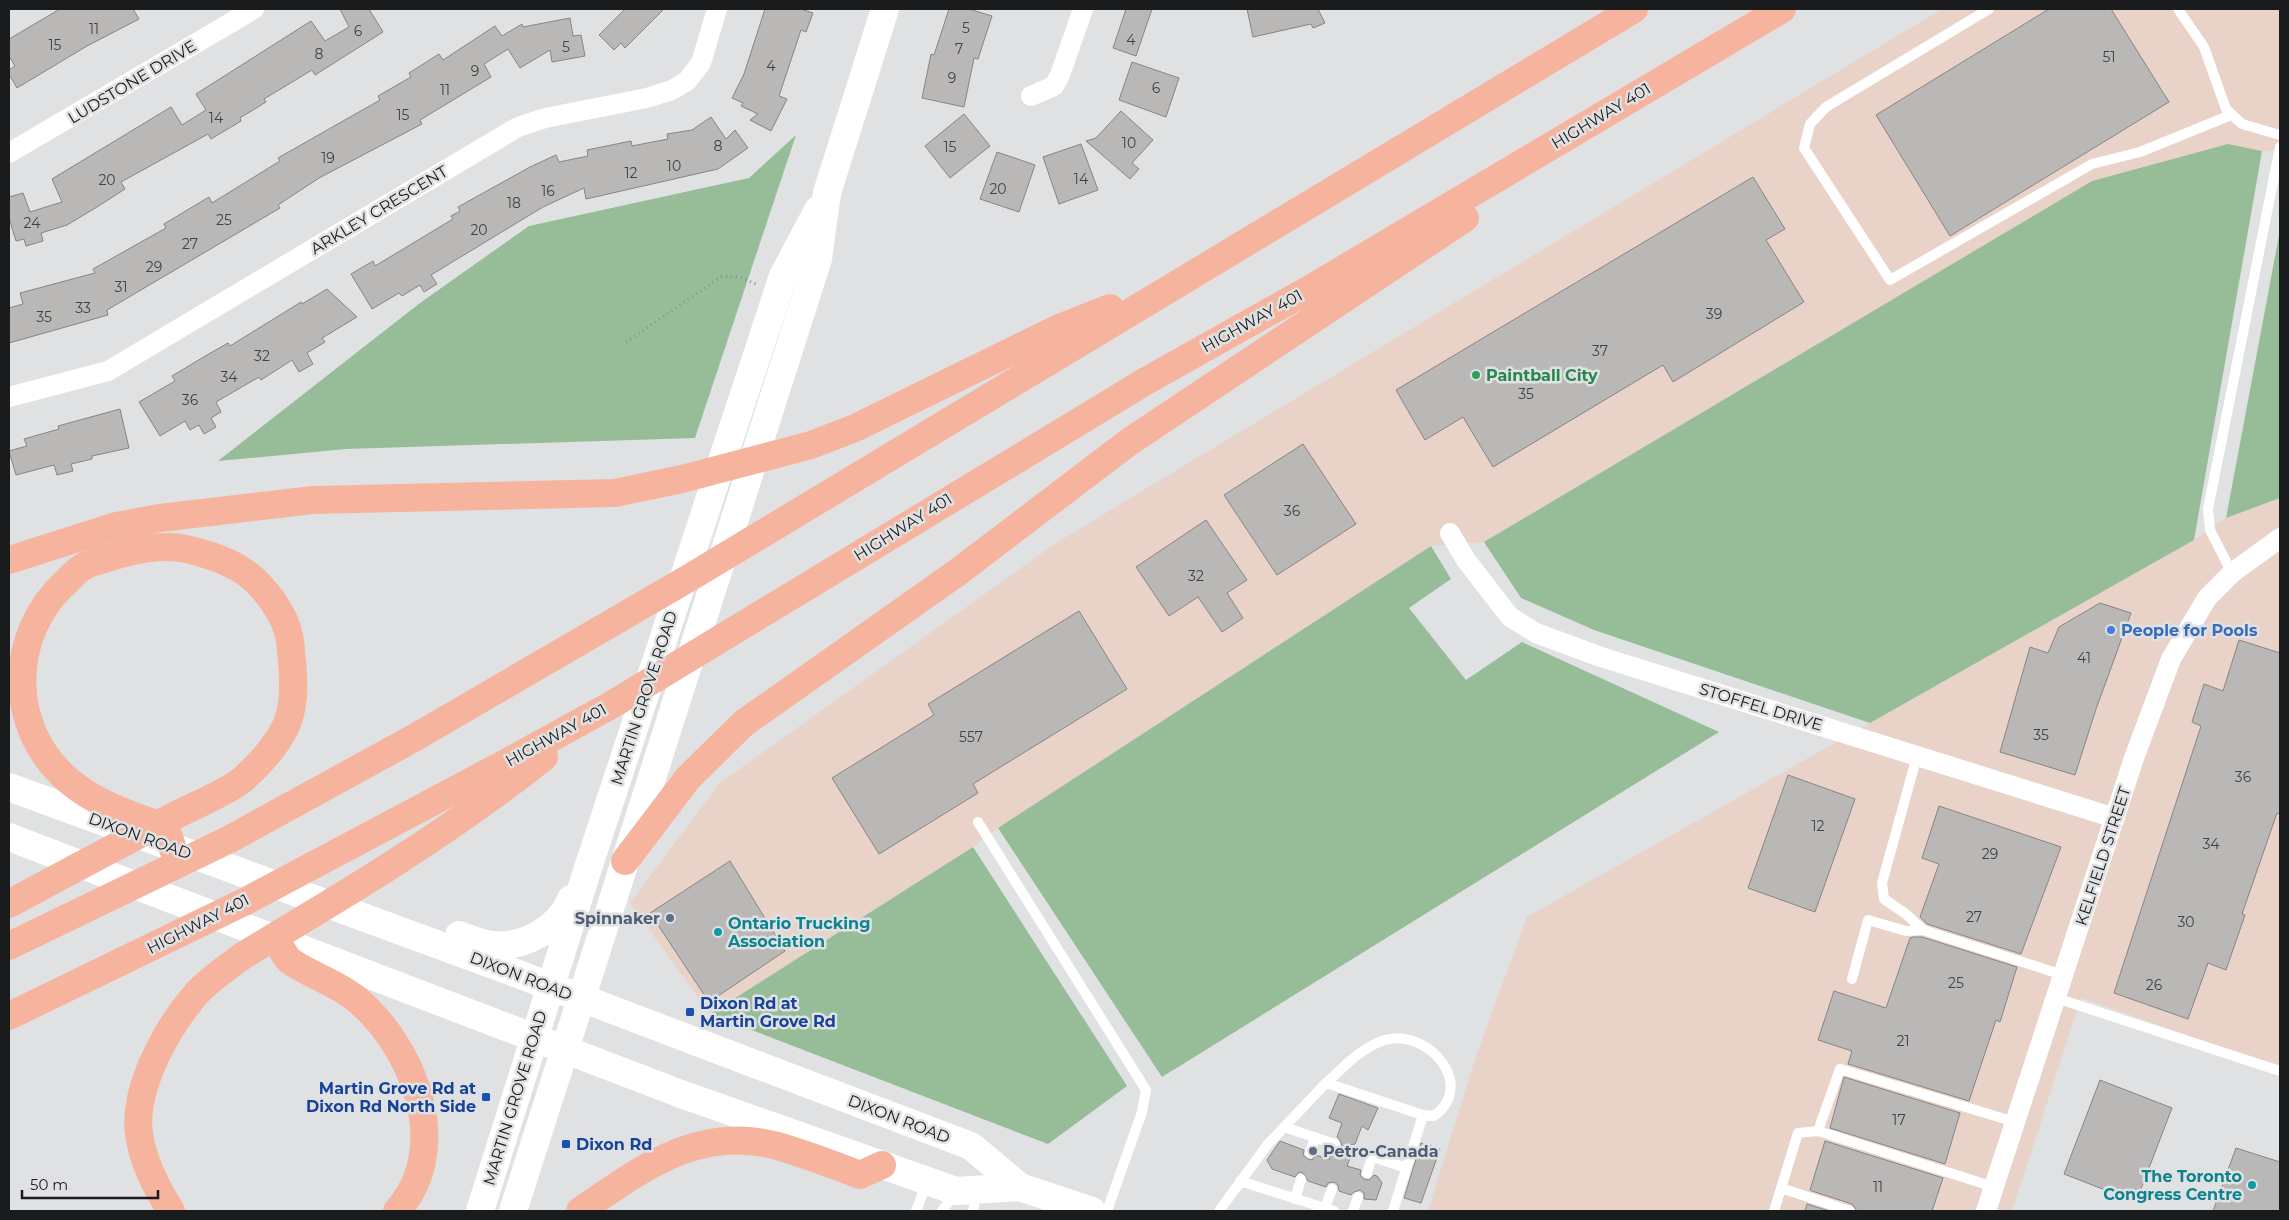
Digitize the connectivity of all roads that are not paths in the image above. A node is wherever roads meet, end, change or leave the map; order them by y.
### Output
1 (254, 9) edge
2 (717, 9) edge
3 (885, 9) edge
4 (1083, 9) edge
5 (1634, 9) edge
6 (1782, 9) edge
7 (1989, 9) edge
8 (2178, 9) edge
9 (1031, 96) dead end
10 (1624, 103) junction
11 (2231, 115) junction
12 (2280, 135) edge
13 (2280, 146) edge
14 (9, 153) edge
15 (827, 193) junction
16 (1181, 281) junction
17 (9, 397) edge
18 (1450, 533) dead end
19 (2280, 538) edge
20 (9, 560) edge
21 (2232, 573) junction
22 (613, 704) junction
23 (1916, 756) junction
24 (9, 787) edge
25 (2116, 818) junction
26 (978, 822) dead end
27 (9, 838) edge
28 (173, 848) junction
29 (625, 861) junction
30 (588, 868) junction
31 (9, 904) edge
32 (370, 919) junction
33 (1923, 930) junction
34 (277, 940) junction
35 (9, 946) edge
36 (2063, 975) junction
37 (1852, 979) dead end
38 (550, 987) junction
39 (2056, 998) junction
40 (582, 999) junction
41 (9, 1016) edge
42 (534, 1038) junction
43 (566, 1050) junction
44 (2280, 1071) edge
45 (1326, 1083) junction
46 (1423, 1115) junction
47 (2015, 1122) junction
48 (1284, 1127) junction
49 (1818, 1131) junction
50 (1315, 1137) junction
51 (1335, 1144) dead end
52 (1353, 1150) dead end
53 (1310, 1153) dead end
54 (1372, 1156) junction
55 (882, 1165) junction
56 (1406, 1168) junction
57 (1367, 1173) dead end
58 (1301, 1179) dead end
59 (927, 1181) junction
60 (1240, 1181) junction
61 (1020, 1187) junction
62 (1994, 1187) junction
63 (1781, 1188) junction
64 (1332, 1189) dead end
65 (1358, 1197) dead end
66 (1294, 1199) junction
67 (962, 1201) edge
68 (1079, 1209) edge
69 (1329, 1210) edge
70 (171, 1211) edge
71 (397, 1211) edge
72 (480, 1211) edge
73 (513, 1211) edge
74 (580, 1211) edge
75 (916, 1211) edge
76 (1107, 1211) edge
77 (1219, 1211) edge
78 (1353, 1211) edge
79 (1393, 1211) edge
80 (1774, 1211) edge
81 (1850, 1211) edge
82 (1986, 1211) edge

1 - 14 street, LUDSTONE DRIVE
2 - 17 street, ARKLEY CRESCENT
3 - 15 main road, MARTIN GROVE ROAD
4 - 9 street
5 - 16 highway
6 - 10 highway, HIGHWAY 401
7 - 11 lane
8 - 11 lane
10 - 22 highway, HIGHWAY 401
10 - 29 highway
11 - 12 lane
13 - 21 lane
15 - 29 main road, MARTIN GROVE ROAD
15 - 30 main road, MARTIN GROVE ROAD
16 - 20 highway
16 - 35 highway
18 - 23 street, STOFFEL DRIVE
19 - 21 street, KELFIELD STREET
21 - 25 street, KELFIELD STREET
22 - 41 highway, HIGHWAY 401
22 - 70 highway
23 - 25 street, STOFFEL DRIVE
23 - 33 lane
24 - 28 main road, DIXON ROAD
25 - 36 street, KELFIELD STREET
26 - 76 lane
27 - 34 main road, DIXON ROAD
28 - 31 highway
28 - 32 main road, DIXON ROAD
29 - 40 main road, MARTIN GROVE ROAD
30 - 32 main road
30 - 38 main road, MARTIN GROVE ROAD
32 - 38 main road, DIXON ROAD
33 - 36 lane
33 - 37 lane
34 - 42 main road, DIXON ROAD
34 - 71 highway
36 - 39 street, KELFIELD STREET
38 - 40 main road, DIXON ROAD
38 - 42 main road, MARTIN GROVE ROAD
39 - 44 lane
39 - 47 street, KELFIELD STREET
40 - 43 main road, MARTIN GROVE ROAD
40 - 61 main road, DIXON ROAD
42 - 43 main road, DIXON ROAD
42 - 72 main road, MARTIN GROVE ROAD
43 - 55 main road, DIXON ROAD
43 - 73 main road, MARTIN GROVE ROAD
45 - 46 lane
45 - 46 lane
45 - 48 lane
46 - 56 lane
47 - 49 lane
47 - 62 street, KELFIELD STREET
48 - 50 lane
48 - 60 lane
49 - 62 lane
49 - 63 lane
50 - 51 lane
50 - 53 lane
52 - 54 lane
54 - 56 lane
54 - 57 lane
55 - 59 main road, DIXON ROAD
55 - 74 highway
56 - 79 lane
58 - 66 lane
59 - 67 main road, DIXON ROAD
59 - 75 lane
60 - 66 lane
60 - 77 lane
61 - 67 main road, DIXON ROAD
61 - 68 main road, DIXON ROAD
62 - 82 street, KELFIELD STREET
63 - 80 lane
63 - 81 lane
64 - 69 lane
65 - 78 lane
66 - 69 lane

